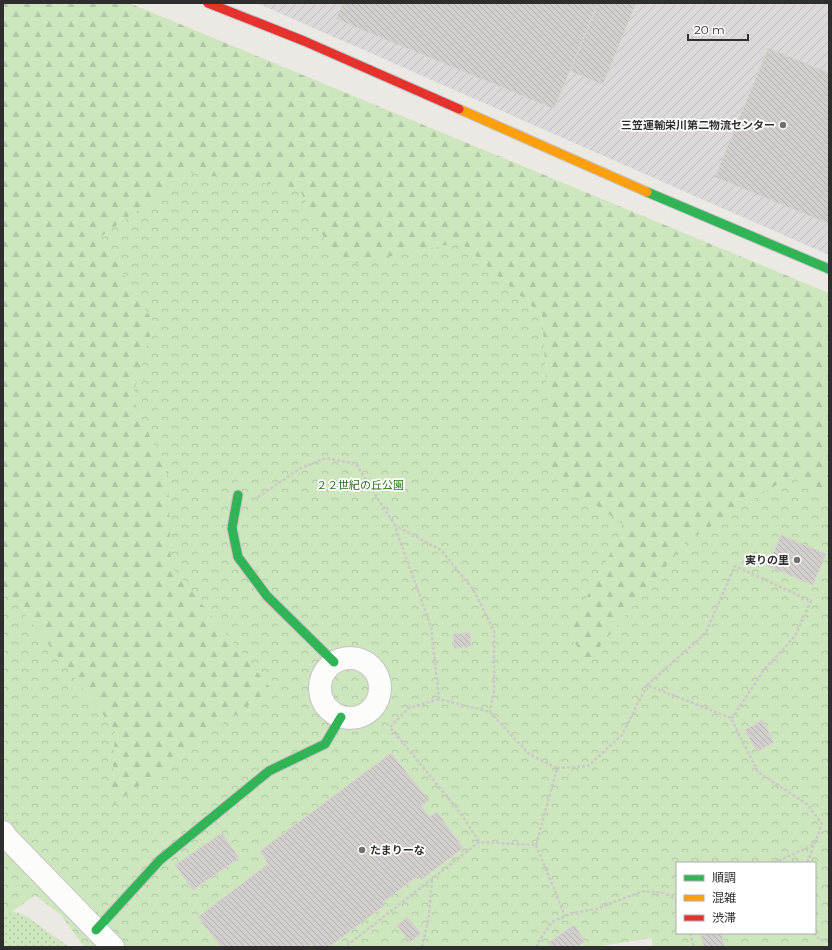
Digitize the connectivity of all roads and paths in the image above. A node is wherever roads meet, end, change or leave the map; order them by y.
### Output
1 (208, 3) edge
2 (829, 269) edge
3 (238, 495) dead end
4 (253, 501) dead end
5 (394, 524) junction
6 (334, 662) junction
7 (647, 685) junction
8 (439, 699) junction
9 (490, 712) junction
10 (341, 717) junction
11 (732, 718) junction
12 (557, 768) junction
13 (3, 832) edge
14 (479, 842) junction
15 (815, 844) junction
16 (536, 845) junction
17 (776, 862) edge
18 (807, 862) edge
19 (432, 879) junction
20 (676, 899) edge
21 (565, 916) junction
22 (96, 930) junction
23 (690, 934) edge
24 (815, 934) edge
25 (829, 940) edge
26 (113, 947) edge
27 (345, 947) edge
28 (422, 947) edge
29 (538, 947) edge
30 (694, 947) edge

1 - 2 street
3 - 6 street
4 - 5 path
5 - 8 path
5 - 9 path
6 - 10 street
6 - 10 street
7 - 11 path
7 - 11 path
7 - 12 path
8 - 9 path
8 - 14 path
9 - 12 path
10 - 22 street
11 - 15 path
12 - 16 path
13 - 22 street
14 - 16 path
14 - 19 path
15 - 17 path
15 - 18 path
16 - 21 path
19 - 27 path
19 - 28 path
20 - 21 path
21 - 29 path
22 - 26 street
23 - 30 path
24 - 25 path

